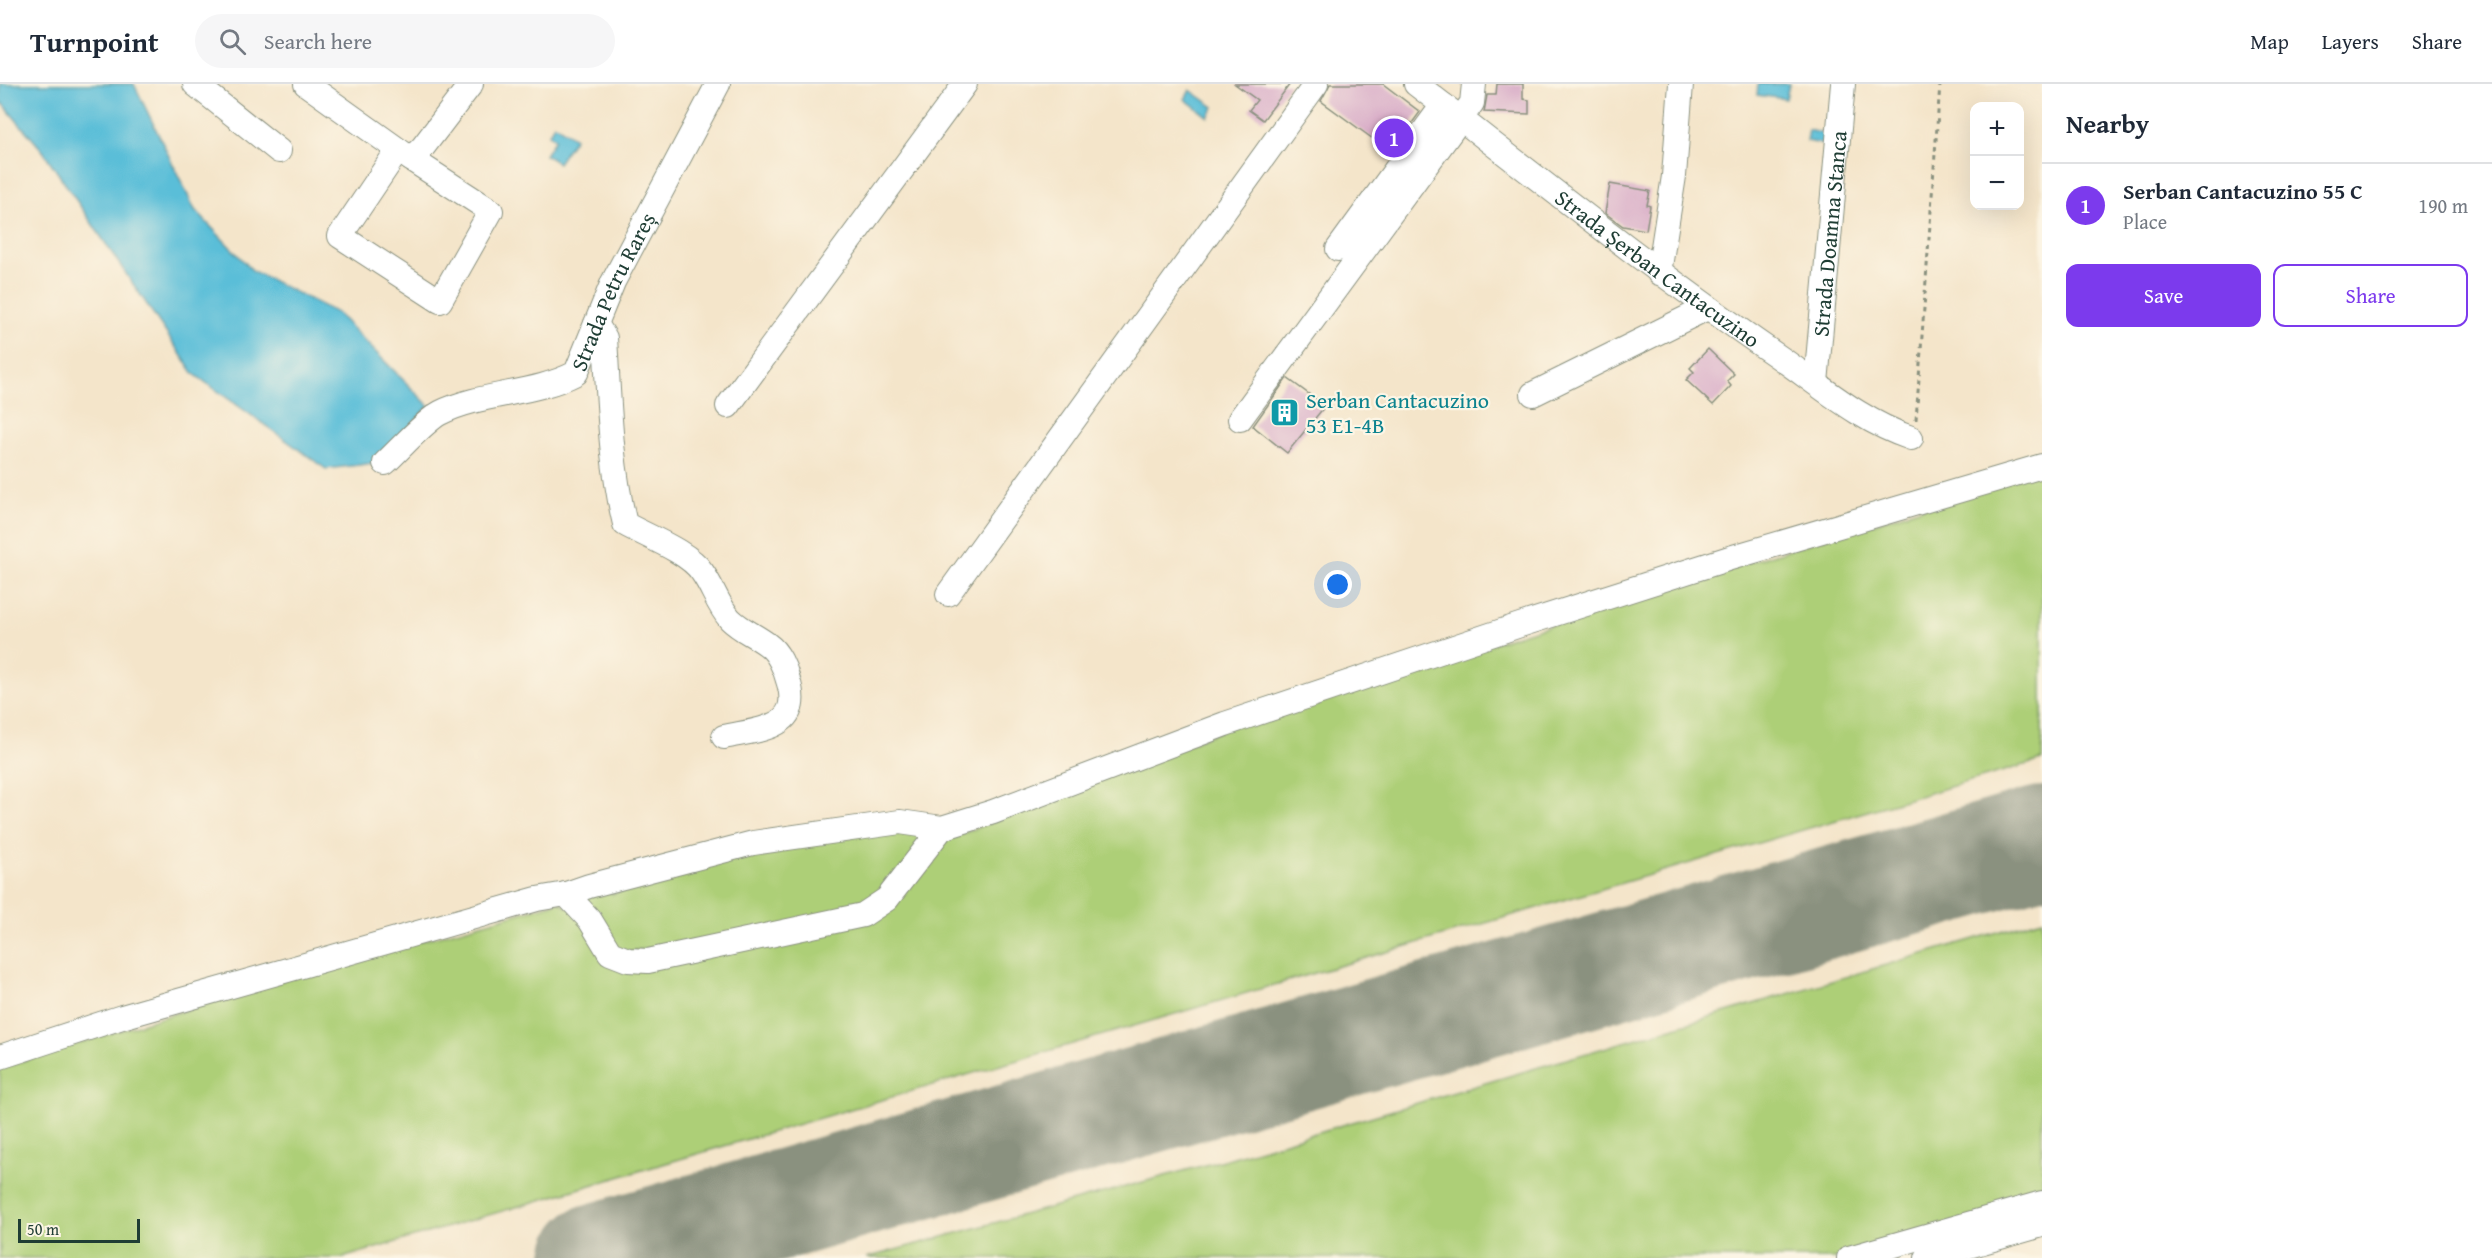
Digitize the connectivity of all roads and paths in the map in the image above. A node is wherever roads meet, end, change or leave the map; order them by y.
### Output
1 (195, 84) edge
2 (306, 84) edge
3 (471, 84) edge
4 (718, 84) edge
5 (965, 84) edge
6 (1316, 84) edge
7 (1416, 84) edge
8 (1474, 84) edge
9 (1681, 84) edge
10 (1842, 84) edge
11 (1940, 84) edge
12 (1452, 112) junction
13 (279, 151) dead end
14 (404, 154) junction
15 (1338, 249) dead end
16 (1659, 273) junction
17 (1707, 308) junction
18 (596, 324) junction
19 (1816, 383) junction
20 (1533, 394) dead end
21 (728, 406) dead end
22 (1240, 419) dead end
23 (1911, 438) joint
24 (385, 463) dead end
25 (2042, 466) edge
26 (948, 594) dead end
27 (724, 737) dead end
28 (942, 828) junction
29 (566, 894) junction
30 (0, 1057) edge
31 (2042, 1203) edge
32 (2042, 1225) edge
33 (1849, 1258) edge
34 (1927, 1258) edge

1 - 13 street
2 - 14 street
3 - 14 street
4 - 18 street, Strada Petru Rareș
5 - 21 street
6 - 26 street
7 - 12 street, Strada Șerban Cantacuzino
8 - 12 street
9 - 16 street
10 - 19 street, Strada Doamna Stanca
11 - 23 path
12 - 15 street
12 - 16 street, Strada Șerban Cantacuzino
12 - 22 street
14 - 14 street
16 - 17 street, Strada Șerban Cantacuzino
17 - 19 street, Strada Șerban Cantacuzino
17 - 20 street
18 - 24 street, Strada Petru Rareș
18 - 27 street
19 - 23 street, Strada Șerban Cantacuzino
25 - 28 street
28 - 29 street
28 - 29 street
29 - 30 street
31 - 33 street
32 - 34 street

